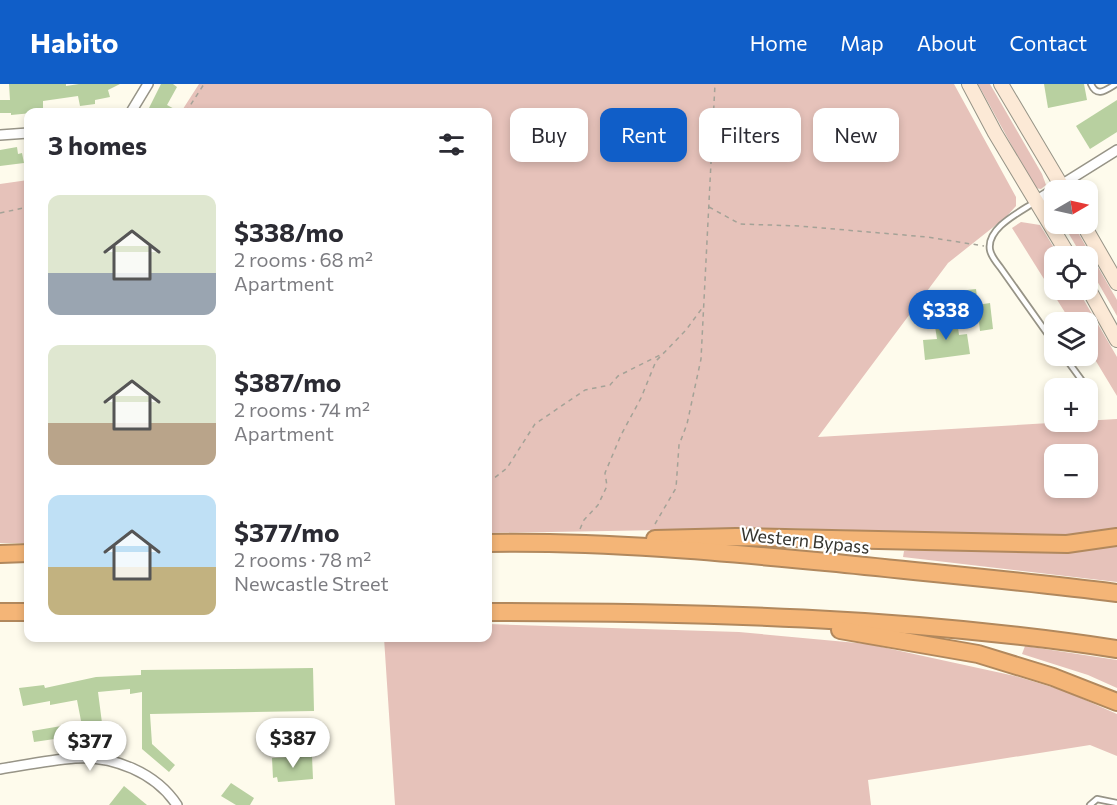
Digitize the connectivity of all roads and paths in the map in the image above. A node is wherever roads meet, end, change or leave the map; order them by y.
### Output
1 (148, 84) edge
2 (204, 84) edge
3 (715, 84) edge
4 (969, 84) edge
5 (1001, 84) edge
6 (1091, 84) edge
7 (1116, 84) edge
8 (133, 108) edge
9 (189, 108) edge
10 (24, 133) edge
11 (0, 135) edge
12 (1117, 150) edge
13 (1058, 180) edge
14 (1074, 180) edge
15 (1044, 197) edge
16 (1037, 200) junction
17 (709, 206) junction
18 (24, 208) edge
19 (0, 213) edge
20 (1089, 234) edge
21 (1063, 246) edge
22 (989, 247) junction
23 (1117, 283) edge
24 (1095, 300) edge
25 (704, 307) junction
26 (1044, 329) edge
27 (1117, 340) edge
28 (665, 352) junction
29 (492, 480) edge
30 (1117, 537) edge
31 (647, 539) junction
32 (574, 541) junction
33 (544, 542) junction
34 (492, 543) edge
35 (24, 553) edge
36 (0, 554) edge
37 (1117, 593) edge
38 (0, 612) edge
39 (24, 612) edge
40 (492, 612) edge
41 (754, 615) junction
42 (1117, 649) edge
43 (1117, 702) edge
44 (0, 769) edge
45 (1117, 803) edge
46 (177, 805) edge
47 (1090, 805) edge

1 - 8 street
2 - 9 path
3 - 17 path
4 - 16 main road
5 - 13 main road
6 - 7 lane
10 - 11 street
12 - 14 street
15 - 16 street
16 - 21 main road
16 - 22 lane
17 - 22 path
17 - 25 path
18 - 19 path
20 - 23 main road
22 - 26 lane
24 - 27 main road
25 - 28 path
25 - 31 path
28 - 29 path
28 - 32 path
30 - 31 highway
31 - 32 highway
32 - 33 highway
33 - 34 highway, Western Bypass
33 - 37 highway, Western Bypass
35 - 36 highway
38 - 39 highway
40 - 41 highway
41 - 42 highway
41 - 43 highway
44 - 46 street
45 - 47 lane

